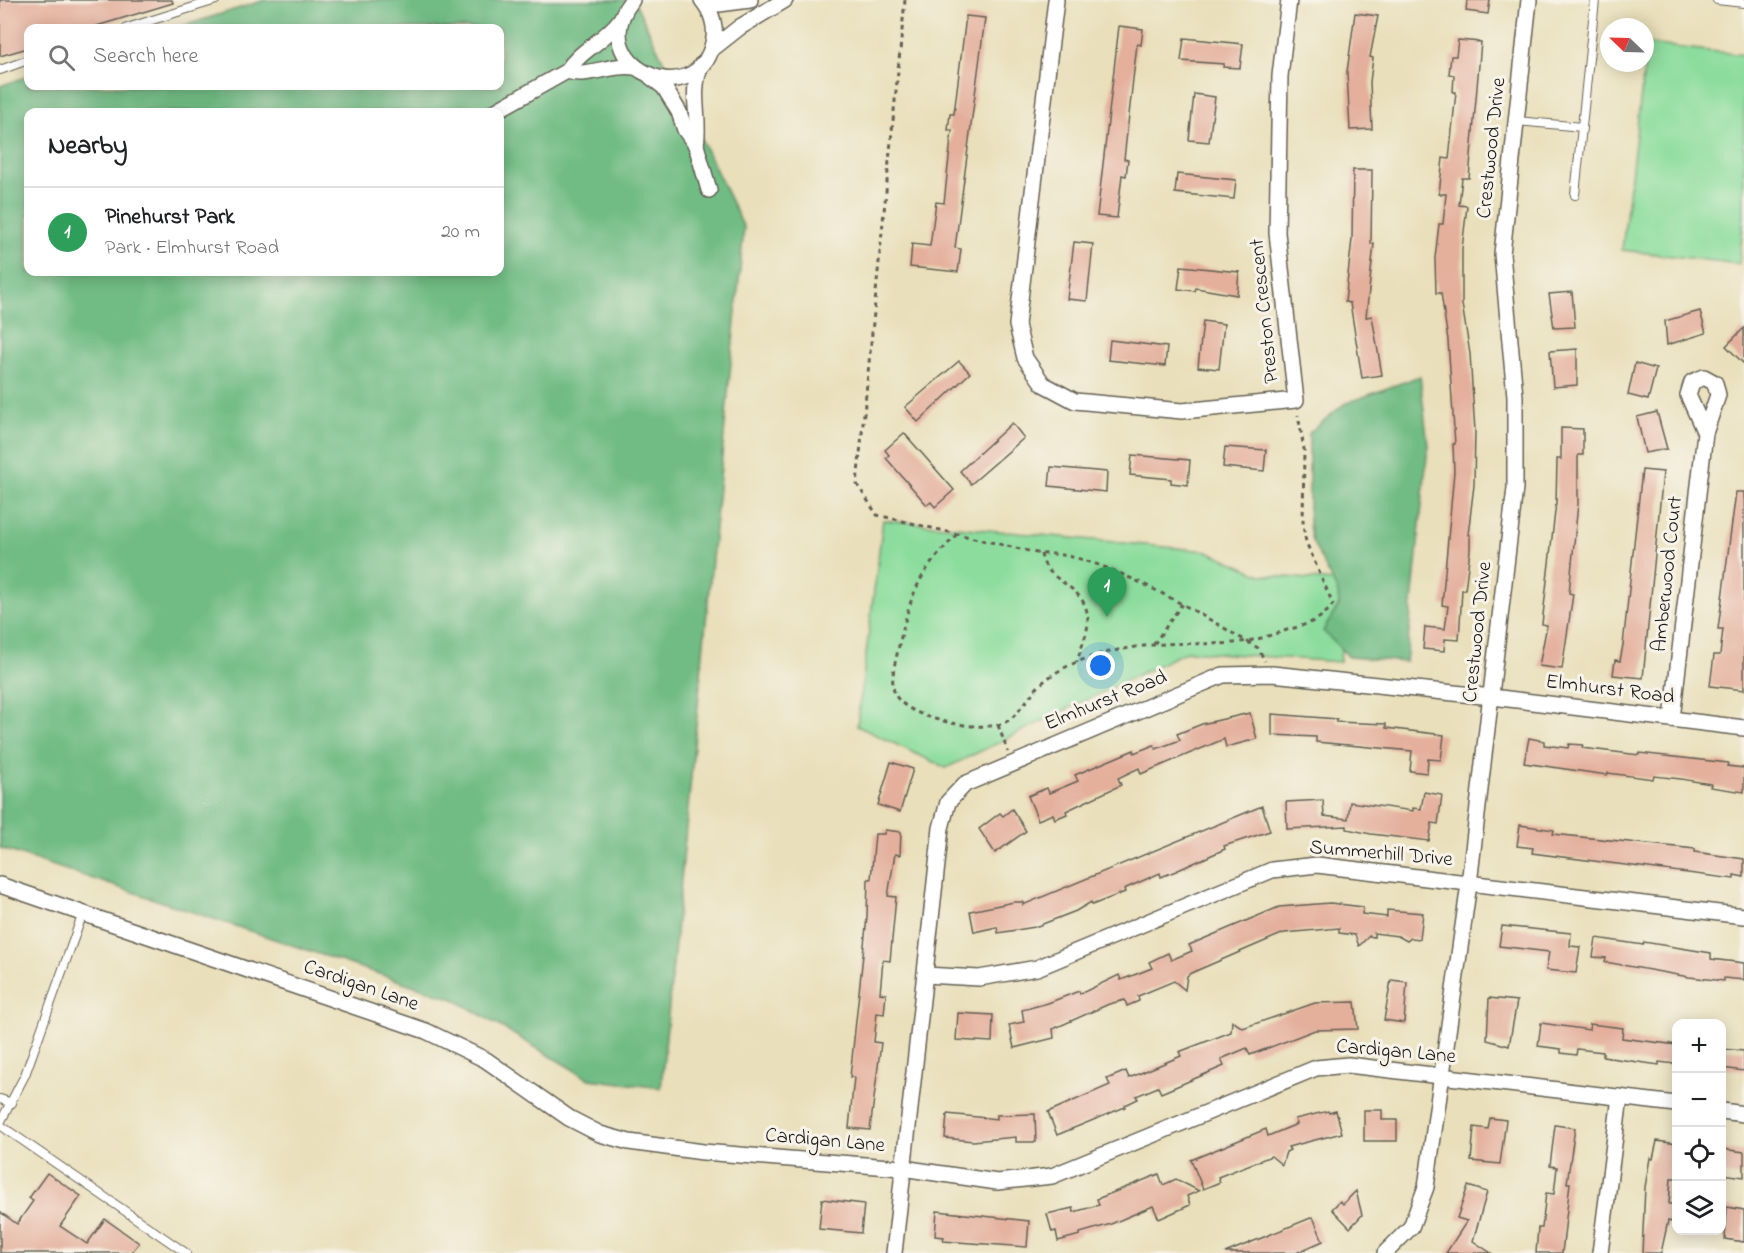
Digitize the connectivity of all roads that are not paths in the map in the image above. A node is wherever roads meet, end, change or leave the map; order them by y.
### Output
1 (216, 0) edge
2 (632, 0) edge
3 (702, 0) edge
4 (708, 0) edge
5 (750, 0) edge
6 (785, 0) edge
7 (1056, 0) edge
8 (1289, 0) edge
9 (1529, 0) edge
10 (1596, 0) edge
11 (1717, 0) edge
12 (1744, 3) edge
13 (622, 17) junction
14 (141, 24) edge
15 (711, 50) junction
16 (24, 61) edge
17 (701, 65) junction
18 (635, 67) junction
19 (0, 70) edge
20 (567, 71) junction
21 (651, 77) junction
22 (501, 108) edge
23 (1516, 121) junction
24 (1582, 127) junction
25 (696, 146) junction
26 (709, 190) dead end
27 (1575, 195) dead end
28 (1705, 433) dead end
29 (1492, 697) junction
30 (1672, 719) junction
31 (1744, 728) edge
32 (1469, 884) junction
33 (0, 885) edge
34 (83, 913) junction
35 (1744, 916) edge
36 (925, 975) junction
37 (1440, 1076) junction
38 (1620, 1097) junction
39 (0, 1099) edge
40 (12, 1102) junction
41 (1672, 1103) edge
42 (1726, 1112) edge
43 (1744, 1114) edge
44 (0, 1124) edge
45 (902, 1168) junction
46 (186, 1253) edge
47 (894, 1253) edge
48 (1385, 1253) edge
49 (1600, 1253) edge

1 - 14 lane
2 - 13 street
3 - 15 street
4 - 5 street
6 - 15 street
7 - 8 street, Preston Crescent
9 - 23 street, Crestwood Drive
10 - 24 lane
11 - 12 lane
13 - 18 street
13 - 20 street
15 - 17 street
16 - 19 lane
17 - 21 street
17 - 25 street
18 - 20 street
18 - 21 street
20 - 22 street
21 - 25 street
23 - 24 lane
23 - 29 street, Crestwood Drive
24 - 27 lane
25 - 26 street
28 - 30 street, Amberwood Court
29 - 30 street, Elmhurst Road
29 - 32 street, Crestwood Drive
29 - 36 street, Elmhurst Road
30 - 31 street, Elmhurst Road
32 - 35 street, Summerhill Drive
32 - 36 street, Summerhill Drive
32 - 37 street, Crestwood Drive
33 - 34 street, Cardigan Lane
34 - 40 lane
34 - 45 street, Cardigan Lane
36 - 45 street, Elmhurst Road
37 - 38 street, Cardigan Lane
37 - 45 street, Cardigan Lane
37 - 48 street, Crestwood Drive
38 - 41 street, Cardigan Lane
38 - 49 street
39 - 40 lane
40 - 44 lane
42 - 43 street
44 - 46 lane
45 - 47 street, Elmhurst Road

